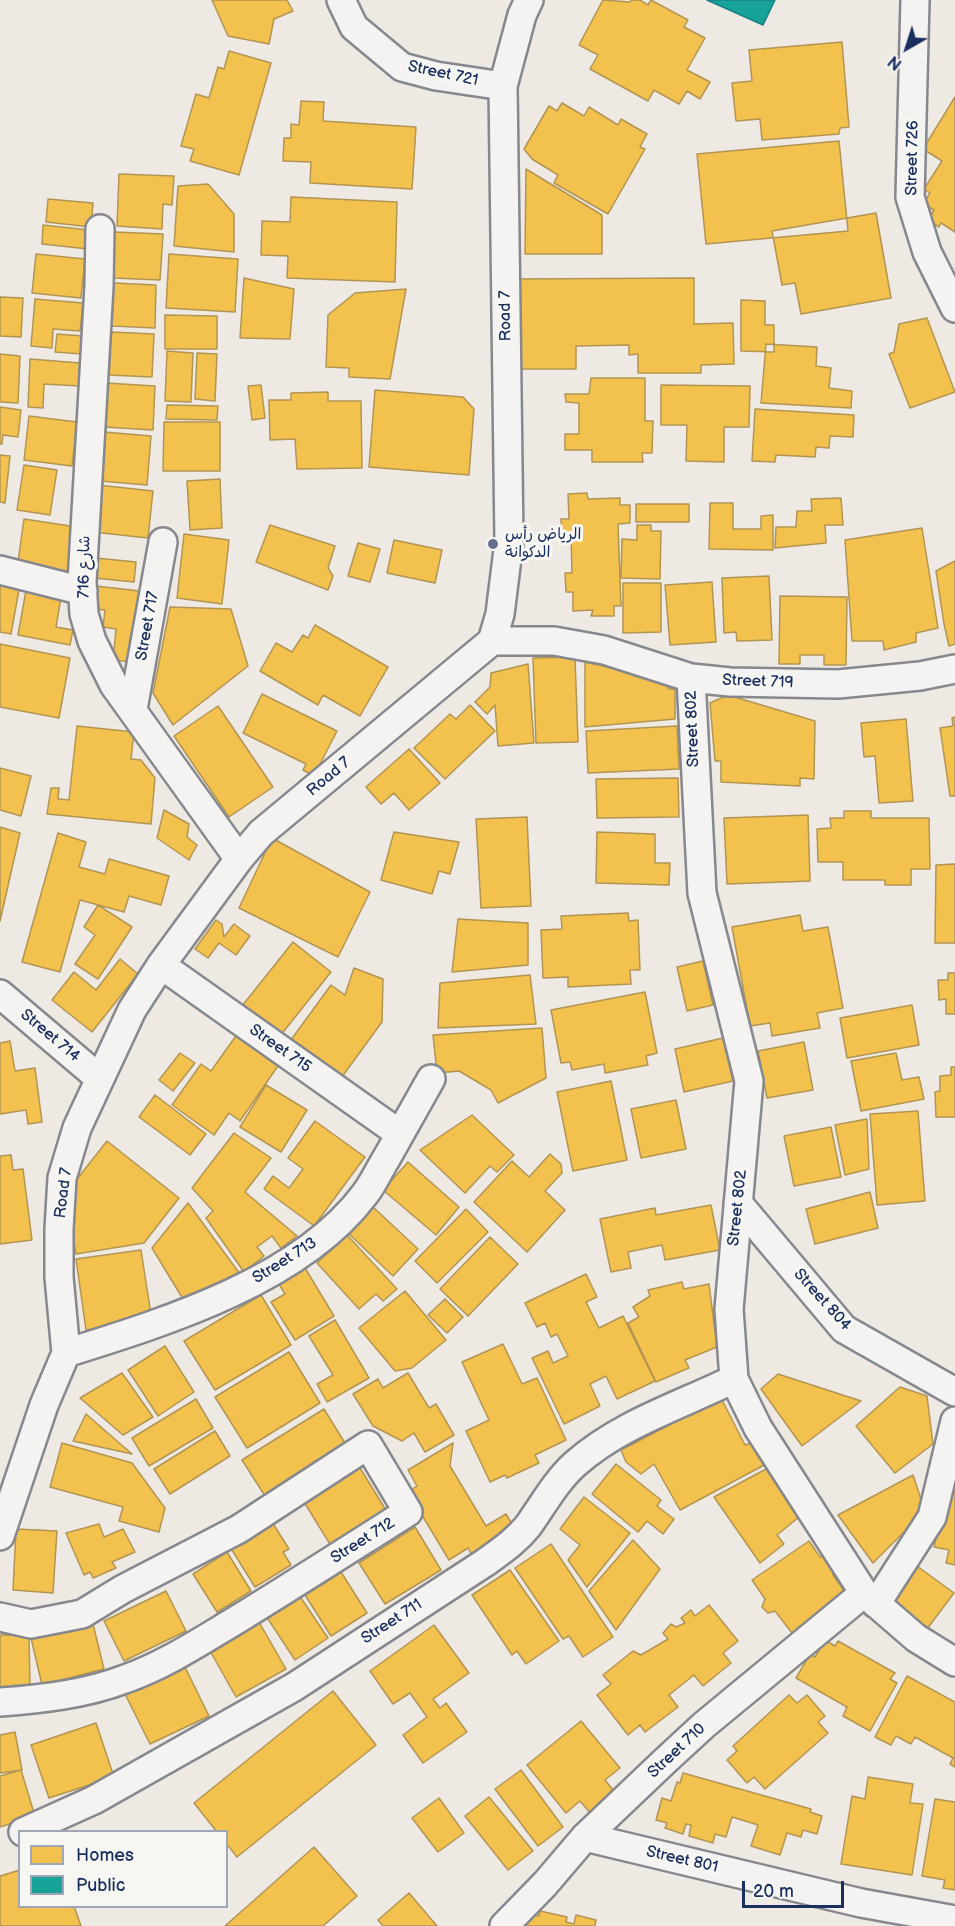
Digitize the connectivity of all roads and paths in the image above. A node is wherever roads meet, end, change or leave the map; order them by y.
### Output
1 (341, 0) edge
2 (529, 0) edge
3 (915, 0) edge
4 (503, 86) junction
5 (100, 229) dead end
6 (955, 308) edge
7 (163, 542) dead end
8 (0, 570) edge
9 (83, 591) junction
10 (492, 641) junction
11 (955, 669) edge
12 (691, 678) junction
13 (132, 710) junction
14 (239, 859) junction
15 (161, 965) junction
16 (0, 994) edge
17 (99, 1078) junction
18 (431, 1080) dead end
19 (400, 1134) junction
20 (738, 1203) junction
21 (66, 1353) junction
22 (734, 1379) junction
23 (955, 1392) edge
24 (955, 1421) edge
25 (0, 1536) edge
26 (870, 1598) junction
27 (0, 1617) edge
28 (955, 1662) edge
29 (0, 1702) edge
30 (26, 1830) edge
31 (18, 1833) edge
32 (585, 1837) junction
33 (0, 1840) edge
34 (955, 1920) edge
35 (504, 1926) edge

1 - 4 street, Street 721
2 - 4 street, Road 7
3 - 6 street, Street 726
4 - 10 street, Road 7
5 - 9 street, شارع 716
7 - 13 street, Street 717
8 - 9 street
9 - 13 street, شارع 716
10 - 12 street, Street 719
10 - 14 street, Road 7
11 - 12 street, Street 719
12 - 20 street, Street 802
13 - 14 street, شارع 716
14 - 15 street, Road 7
15 - 17 street, Road 7
15 - 19 street, Street 715
16 - 17 street, Street 714
17 - 21 street, Road 7
18 - 19 street, Street 713
19 - 21 street, Street 713
20 - 22 street, Street 802
20 - 23 street, Street 804
21 - 25 street, Road 7
22 - 26 street, Street 802
22 - 30 street, Street 711
24 - 26 street, Street 710
26 - 28 street, Street 802
26 - 32 street, Street 710
27 - 29 street, Street 712
31 - 33 street, Street 711
32 - 34 street, Street 801
32 - 35 street, Street 710

